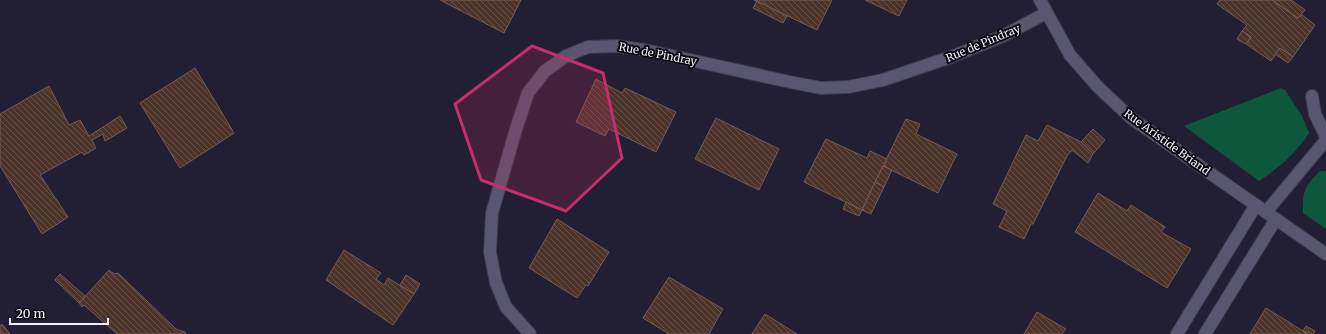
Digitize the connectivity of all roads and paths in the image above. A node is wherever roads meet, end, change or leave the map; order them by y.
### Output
1 (1040, 0) edge
2 (1046, 13) junction
3 (1312, 96) dead end
4 (1326, 137) edge
5 (1326, 140) edge
6 (1256, 205) junction
7 (1266, 212) junction
8 (1276, 219) junction
9 (1326, 254) edge
10 (530, 334) edge
11 (1177, 334) edge
12 (1205, 334) edge

1 - 2 street, Rue Aristide Briand
2 - 6 street, Rue Aristide Briand
2 - 10 street, Rue de Pindray
3 - 4 street
5 - 7 street
6 - 7 street, Rue Aristide Briand
6 - 11 street
7 - 8 street, Rue Aristide Briand
8 - 9 street, Rue Aristide Briand
8 - 12 street

